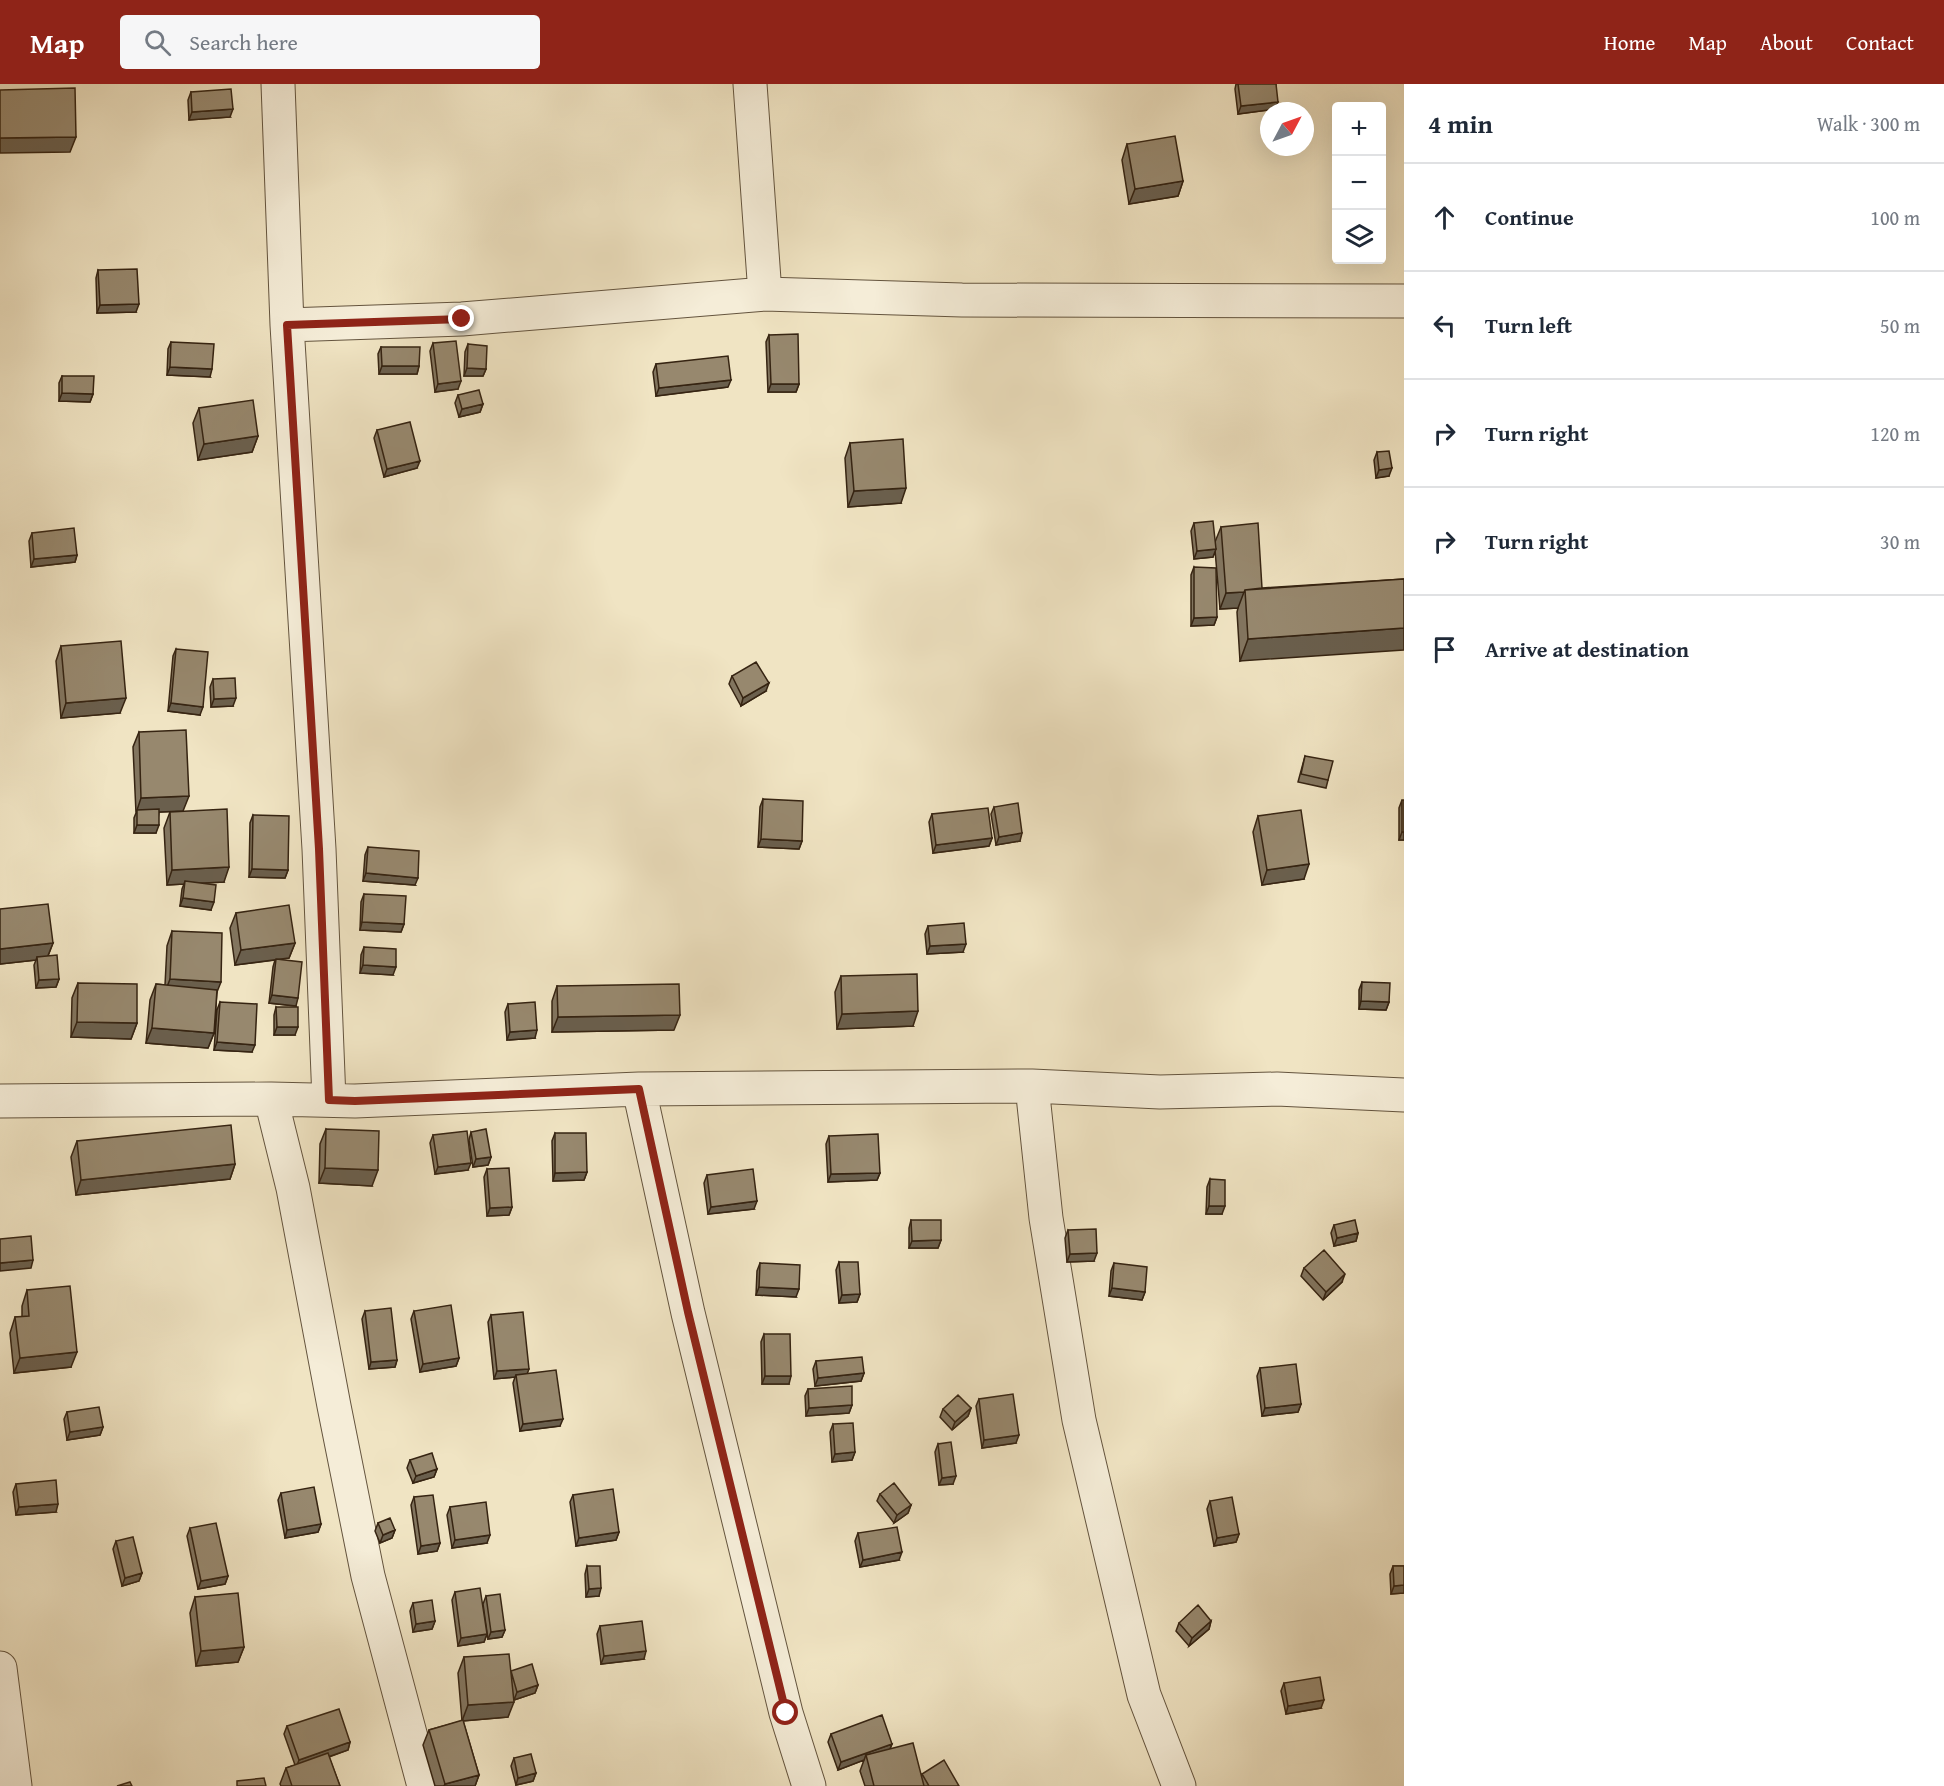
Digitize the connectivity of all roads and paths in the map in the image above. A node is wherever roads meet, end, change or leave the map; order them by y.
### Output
1 (278, 84) edge
2 (750, 84) edge
3 (765, 294) junction
4 (1404, 301) edge
5 (287, 325) junction
6 (1032, 1086) junction
7 (639, 1089) junction
8 (1404, 1095) edge
9 (271, 1099) junction
10 (329, 1100) junction
11 (0, 1101) edge
12 (0, 1668) edge
13 (15, 1786) edge
14 (424, 1786) edge
15 (809, 1786) edge
16 (1179, 1786) edge

1 - 5 street
2 - 3 street
3 - 4 street
3 - 5 street
5 - 10 street
6 - 7 street
6 - 8 street
6 - 16 street
7 - 10 street
7 - 15 street
9 - 10 street
9 - 11 street
9 - 14 street
12 - 13 street

